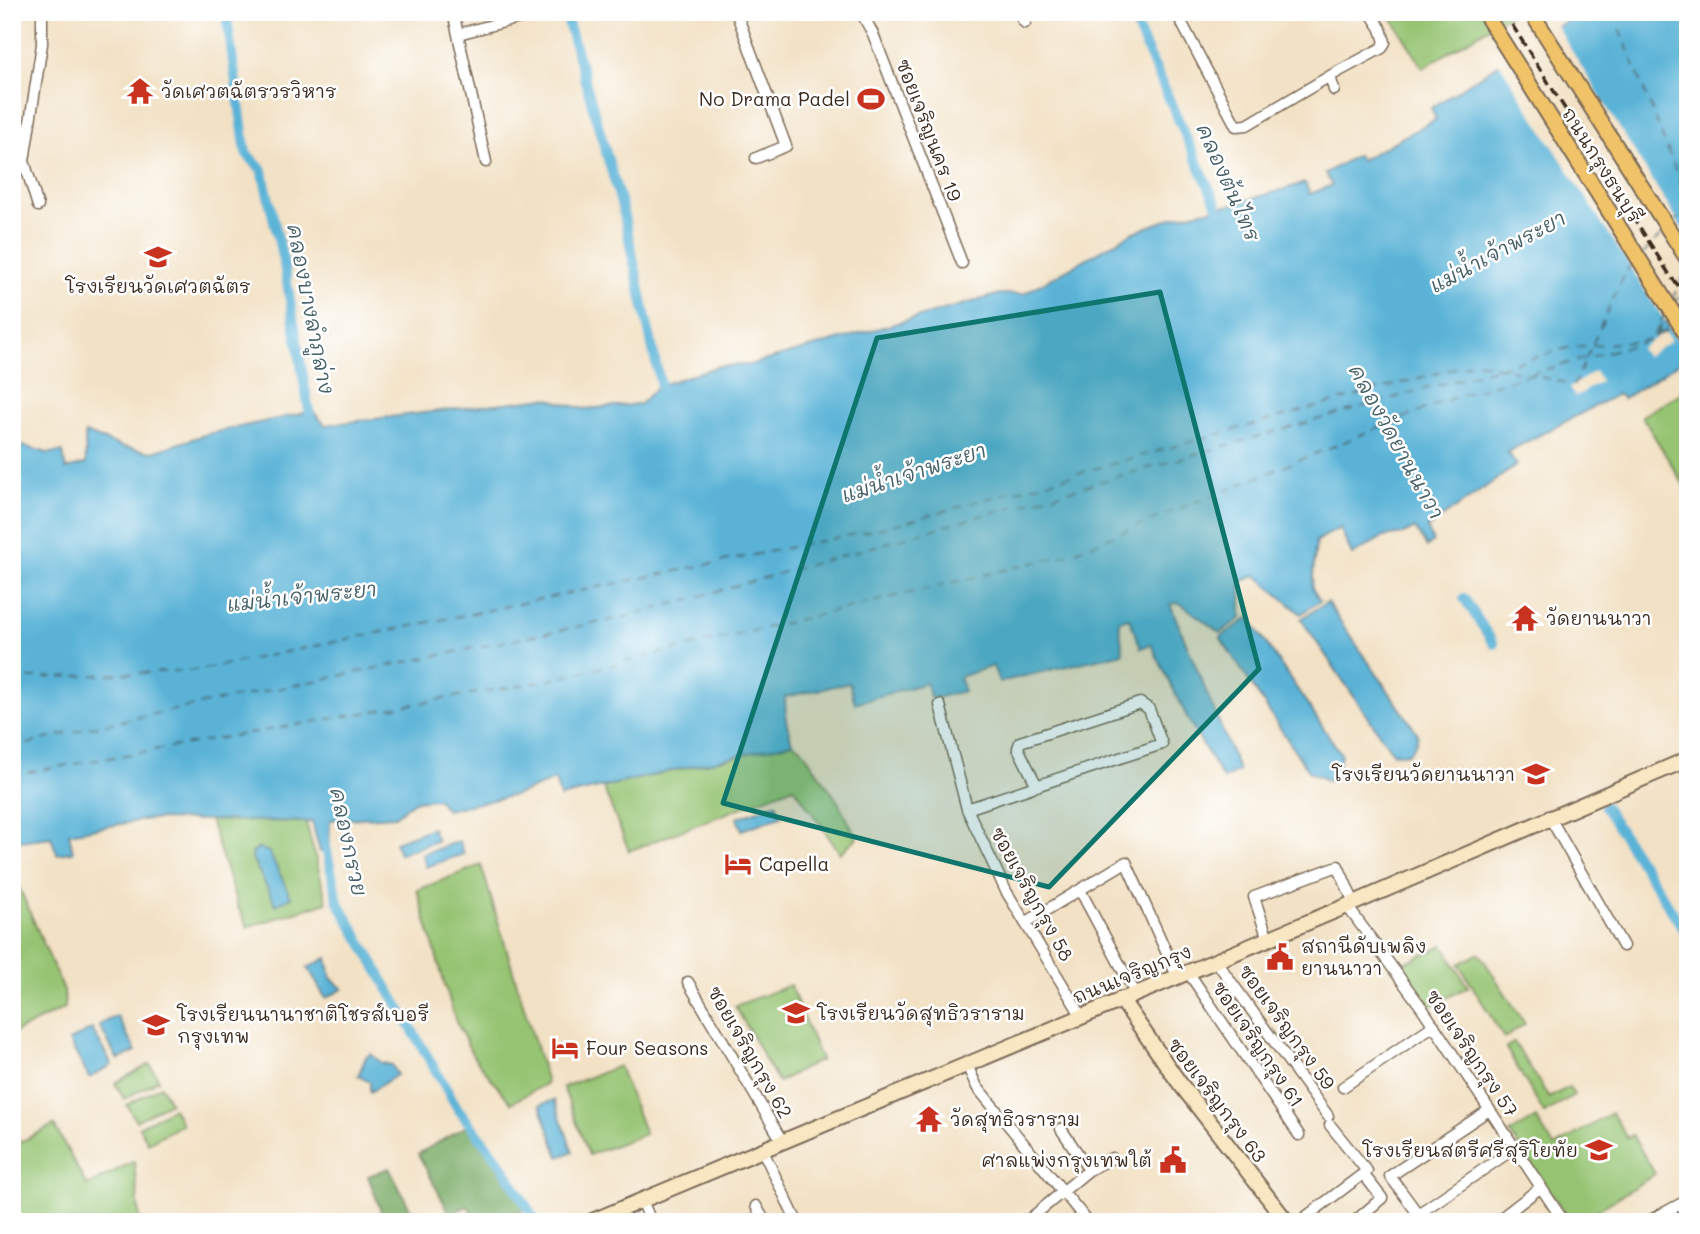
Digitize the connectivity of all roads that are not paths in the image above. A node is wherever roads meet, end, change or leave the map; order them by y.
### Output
1 (42, 12) edge
2 (453, 12) edge
3 (542, 12) edge
4 (736, 12) edge
5 (861, 12) edge
6 (1017, 12) edge
7 (1176, 12) edge
8 (1370, 12) edge
9 (1484, 12) edge
10 (1531, 12) edge
11 (1025, 23) dead end
12 (458, 34) junction
13 (1330, 76) junction
14 (1334, 90) dead end
15 (756, 158) dead end
16 (486, 162) dead end
17 (38, 206) dead end
18 (1688, 260) edge
19 (962, 263) dead end
20 (1688, 337) edge
21 (940, 705) dead end
22 (1688, 759) edge
23 (1037, 786) junction
24 (967, 809) junction
25 (1549, 816) junction
26 (1080, 890) junction
27 (1351, 904) junction
28 (1025, 923) junction
29 (1268, 939) junction
30 (1622, 946) dead end
31 (1216, 961) junction
32 (1182, 974) junction
33 (688, 982) dead end
34 (1135, 993) junction
35 (1121, 999) junction
36 (1081, 1015) junction
37 (1434, 1025) junction
38 (966, 1063) junction
39 (1343, 1087) dead end
40 (1489, 1110) junction
41 (1061, 1129) dead end
42 (1299, 1135) dead end
43 (782, 1140) junction
44 (1515, 1148) junction
45 (762, 1149) junction
46 (1112, 1158) dead end
47 (1089, 1170) junction
48 (1364, 1175) junction
49 (1541, 1187) junction
50 (1063, 1192) junction
51 (642, 1200) junction
52 (1688, 1200) edge
53 (756, 1206) dead end
54 (1421, 1218) edge
55 (590, 1222) edge
56 (651, 1222) edge
57 (765, 1222) edge
58 (797, 1222) edge
59 (1026, 1222) edge
60 (1088, 1222) edge
61 (1287, 1222) edge
62 (1299, 1222) edge
63 (1354, 1222) edge
64 (1496, 1222) edge
65 (1564, 1222) edge
66 (1647, 1222) edge

1 - 17 street
2 - 12 street
3 - 12 street
4 - 15 street
5 - 19 street, ซอยเจริญนคร 19
6 - 11 street
7 - 13 street
8 - 13 street
9 - 20 main road, ถนนกรุงธนบุรี
10 - 18 main road
12 - 16 street
13 - 14 street
21 - 24 street, ซอยเจริญกรุง 58
22 - 25 main road, ถนนเจริญกรุง
23 - 23 street
23 - 24 street
24 - 28 street, ซอยเจริญกรุง 58
25 - 27 main road, ถนนเจริญกรุง
25 - 30 street
26 - 28 street
26 - 32 street, ซอยเจริญกรุง 61
26 - 34 street
27 - 29 main road, ถนนเจริญกรุง
27 - 29 street, ซอยเจริญกรุง 57
27 - 37 street, ซอยเจริญกรุง 57
28 - 36 street, ซอยเจริญกรุง 58
29 - 31 main road, ถนนเจริญกรุง
31 - 32 main road, ถนนเจริญกรุง
31 - 48 street, ซอยเจริญกรุง 59
32 - 34 main road, ถนนเจริญกรุง
32 - 42 street, ซอยเจริญกรุง 61
33 - 43 street, ซอยเจริญกรุง 62
34 - 35 main road, ถนนเจริญกรุง
35 - 36 main road, ถนนเจริญกรุง
35 - 61 main road, ซอยเจริญกรุง 63
36 - 38 main road, ถนนเจริญกรุง
37 - 39 street
37 - 40 street, ซอยเจริญกรุง 57
38 - 43 main road, ถนนเจริญกรุง
38 - 50 street
40 - 44 street, ซอยเจริญกรุง 57
40 - 54 street
41 - 47 street
43 - 45 main road, ถนนเจริญกรุง
44 - 49 street, ซอยเจริญกรุง 57
44 - 54 street
45 - 51 main road, ถนนเจริญกรุง
45 - 58 street
46 - 47 street
47 - 50 street
48 - 62 street
48 - 63 street, ซอยเจริญกรุง 59
49 - 64 street
49 - 65 street, ซอยเจริญกรุง 57
50 - 59 street
50 - 60 street
51 - 55 main road, ถนนเจริญกรุง
51 - 56 street
52 - 66 street
53 - 57 street

